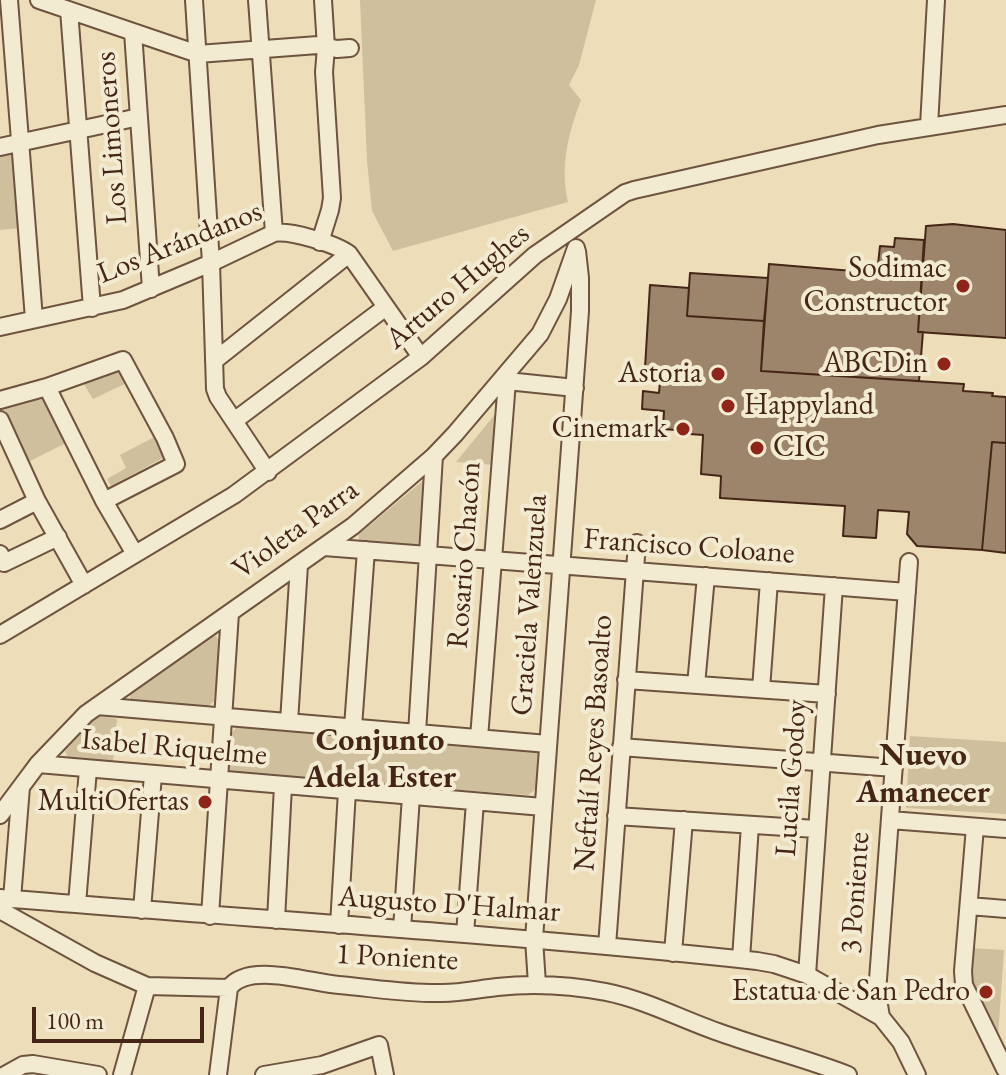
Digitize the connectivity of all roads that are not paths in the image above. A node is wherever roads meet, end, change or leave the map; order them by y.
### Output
1 (9, 0) edge
2 (39, 0) edge
3 (194, 0) edge
4 (257, 0) edge
5 (323, 0) edge
6 (936, 0) edge
7 (69, 10) junction
8 (133, 32) junction
9 (326, 47) junction
10 (350, 48) dead end
11 (261, 49) junction
12 (198, 54) junction
13 (1006, 115) edge
14 (139, 117) junction
15 (929, 126) junction
16 (78, 130) junction
17 (20, 142) junction
18 (0, 147) edge
19 (574, 230) junction
20 (274, 233) junction
21 (320, 242) junction
22 (576, 248) junction
23 (349, 254) junction
24 (211, 263) junction
25 (151, 289) junction
26 (386, 307) junction
27 (92, 308) junction
28 (34, 319) junction
29 (0, 327) edge
30 (421, 357) junction
31 (214, 361) junction
32 (505, 380) junction
33 (47, 387) junction
34 (575, 388) junction
35 (0, 400) edge
36 (0, 420) edge
37 (234, 421) junction
38 (434, 456) junction
39 (268, 472) junction
40 (37, 501) junction
41 (104, 501) junction
42 (0, 520) edge
43 (58, 537) junction
44 (637, 543) dead end
45 (324, 547) junction
46 (366, 550) junction
47 (0, 554) edge
48 (135, 554) junction
49 (428, 555) junction
50 (493, 560) junction
51 (909, 562) dead end
52 (299, 565) junction
53 (561, 565) junction
54 (635, 571) junction
55 (706, 576) junction
56 (769, 581) junction
57 (84, 585) junction
58 (834, 586) junction
59 (907, 592) junction
60 (230, 613) junction
61 (0, 635) edge
62 (626, 680) junction
63 (696, 685) junction
64 (761, 689) junction
65 (827, 694) junction
66 (97, 706) junction
67 (223, 716) junction
68 (289, 722) junction
69 (353, 727) junction
70 (417, 733) junction
71 (479, 738) junction
72 (548, 744) junction
73 (621, 747) junction
74 (821, 762) junction
75 (38, 764) junction
76 (894, 768) junction
77 (88, 769) junction
78 (153, 775) junction
79 (219, 780) junction
80 (21, 786) junction
81 (283, 786) junction
82 (347, 791) junction
83 (411, 796) junction
84 (475, 802) junction
85 (543, 807) junction
86 (0, 815) edge
87 (616, 816) junction
88 (684, 820) junction
89 (890, 820) junction
90 (750, 825) junction
91 (975, 827) junction
92 (816, 829) junction
93 (1006, 829) edge
94 (4, 902) edge
95 (77, 904) junction
96 (969, 906) junction
97 (1006, 909) edge
98 (142, 910) junction
99 (210, 916) junction
100 (276, 920) junction
101 (339, 925) junction
102 (402, 929) junction
103 (465, 934) junction
104 (534, 939) junction
105 (607, 946) junction
106 (673, 953) junction
107 (741, 959) junction
108 (807, 975) junction
109 (537, 984) junction
110 (147, 986) junction
111 (229, 988) junction
112 (881, 1017) junction
113 (1006, 1050) edge
114 (1005, 1072) edge
115 (5, 1075) edge
116 (98, 1075) edge
117 (122, 1075) edge
118 (218, 1075) edge
119 (264, 1075) edge
120 (385, 1075) edge
121 (848, 1075) edge
122 (917, 1075) edge

1 - 17 street
2 - 7 street
3 - 12 street
4 - 11 street
5 - 9 street
6 - 15 street
7 - 8 street
7 - 16 street
8 - 12 street
8 - 14 street, Los Limoneros
9 - 10 street
9 - 11 street
9 - 21 street
11 - 12 street
11 - 20 street
12 - 24 street
13 - 15 street, Arturo Hughes
14 - 16 street
14 - 25 street, Los Limoneros
15 - 19 street, Arturo Hughes
16 - 17 street
16 - 27 street
17 - 18 street
17 - 28 street
19 - 22 street, Graciela Valenzuela
19 - 30 street, Arturo Hughes
20 - 21 street, Los Arándanos
20 - 24 street, Los Arándanos
21 - 23 street, Los Arándanos
22 - 32 street, Violeta Parra
22 - 34 street, Graciela Valenzuela
23 - 26 street
23 - 31 street
24 - 25 street, Los Arándanos
24 - 31 street
25 - 27 street, Los Arándanos
26 - 30 street
26 - 37 street
27 - 28 street, Los Arándanos
28 - 29 street, Los Arándanos
30 - 39 street, Arturo Hughes
31 - 37 street
32 - 34 street
32 - 38 street, Violeta Parra
32 - 50 street, Rosario Chacón
33 - 35 street
33 - 41 street
33 - 41 street
34 - 53 street, Graciela Valenzuela
36 - 40 street
37 - 39 street
38 - 45 street, Violeta Parra
38 - 49 street
39 - 48 street, Arturo Hughes
40 - 42 street
40 - 43 street
41 - 48 street
43 - 47 street
43 - 57 street
44 - 54 street, Neftalí Reyes Basoalto
45 - 46 street, Francisco Coloane
45 - 52 street, Violeta Parra
46 - 49 street, Francisco Coloane
46 - 69 street
48 - 57 street, Arturo Hughes
49 - 50 street, Francisco Coloane
49 - 70 street
50 - 53 street, Francisco Coloane
50 - 71 street, Rosario Chacón
51 - 59 street, 3 Poniente
52 - 60 street, Violeta Parra
52 - 68 street
53 - 54 street, Francisco Coloane
53 - 72 street, Graciela Valenzuela
54 - 55 street, Francisco Coloane
54 - 62 street, Neftalí Reyes Basoalto
55 - 56 street, Francisco Coloane
55 - 63 street
56 - 58 street, Francisco Coloane
56 - 64 street
57 - 61 street, Arturo Hughes
58 - 59 street, Francisco Coloane
58 - 65 street, Lucila Godoy
59 - 76 street, 3 Poniente
60 - 66 street, Violeta Parra
60 - 67 street
62 - 63 street
62 - 73 street, Neftalí Reyes Basoalto
63 - 64 street
64 - 65 street
65 - 74 street, Lucila Godoy
66 - 67 street, Isabel Riquelme
66 - 75 street, Violeta Parra
67 - 68 street, Isabel Riquelme
67 - 79 street
68 - 69 street, Isabel Riquelme
69 - 70 street, Isabel Riquelme
70 - 71 street, Isabel Riquelme
71 - 72 street, Isabel Riquelme
72 - 85 street, Graciela Valenzuela
73 - 74 street
73 - 87 street, Neftalí Reyes Basoalto
74 - 76 street
74 - 92 street, Lucila Godoy
75 - 77 street, Isabel Riquelme
75 - 80 street, Violeta Parra
76 - 89 street, 3 Poniente
77 - 78 street, Isabel Riquelme
77 - 95 street
78 - 79 street, Isabel Riquelme
78 - 98 street
79 - 81 street, Isabel Riquelme
79 - 99 street
80 - 86 street, Violeta Parra
80 - 94 street
81 - 82 street, Isabel Riquelme
81 - 100 street
82 - 83 street, Isabel Riquelme
82 - 101 street
83 - 84 street, Isabel Riquelme
83 - 102 street
84 - 85 street, Isabel Riquelme
84 - 103 street
85 - 104 street, Graciela Valenzuela
87 - 88 street
87 - 105 street, Neftalí Reyes Basoalto
88 - 90 street
88 - 106 street
89 - 91 street
89 - 112 street, 3 Poniente
90 - 92 street
90 - 107 street
91 - 93 street
91 - 96 street
92 - 108 street, Lucila Godoy
94 - 95 street, Augusto D'Halmar
94 - 110 street, 1 Poniente
95 - 98 street, Augusto D'Halmar
96 - 97 street
96 - 114 street
98 - 99 street, Augusto D'Halmar
99 - 100 street, Augusto D'Halmar
100 - 101 street, Augusto D'Halmar
101 - 102 street, Augusto D'Halmar
102 - 103 street, Augusto D'Halmar
103 - 104 street, Augusto D'Halmar
104 - 105 street, Augusto D'Halmar
104 - 109 street, Graciela Valenzuela
105 - 106 street, Augusto D'Halmar
106 - 107 street, Augusto D'Halmar
107 - 108 street, Augusto D'Halmar
108 - 112 street, Augusto D'Halmar
109 - 111 street, 1 Poniente
109 - 121 street, 1 Poniente
110 - 111 street, 1 Poniente
110 - 117 street
111 - 118 street
112 - 122 street
113 - 114 street
115 - 116 street
119 - 120 street

